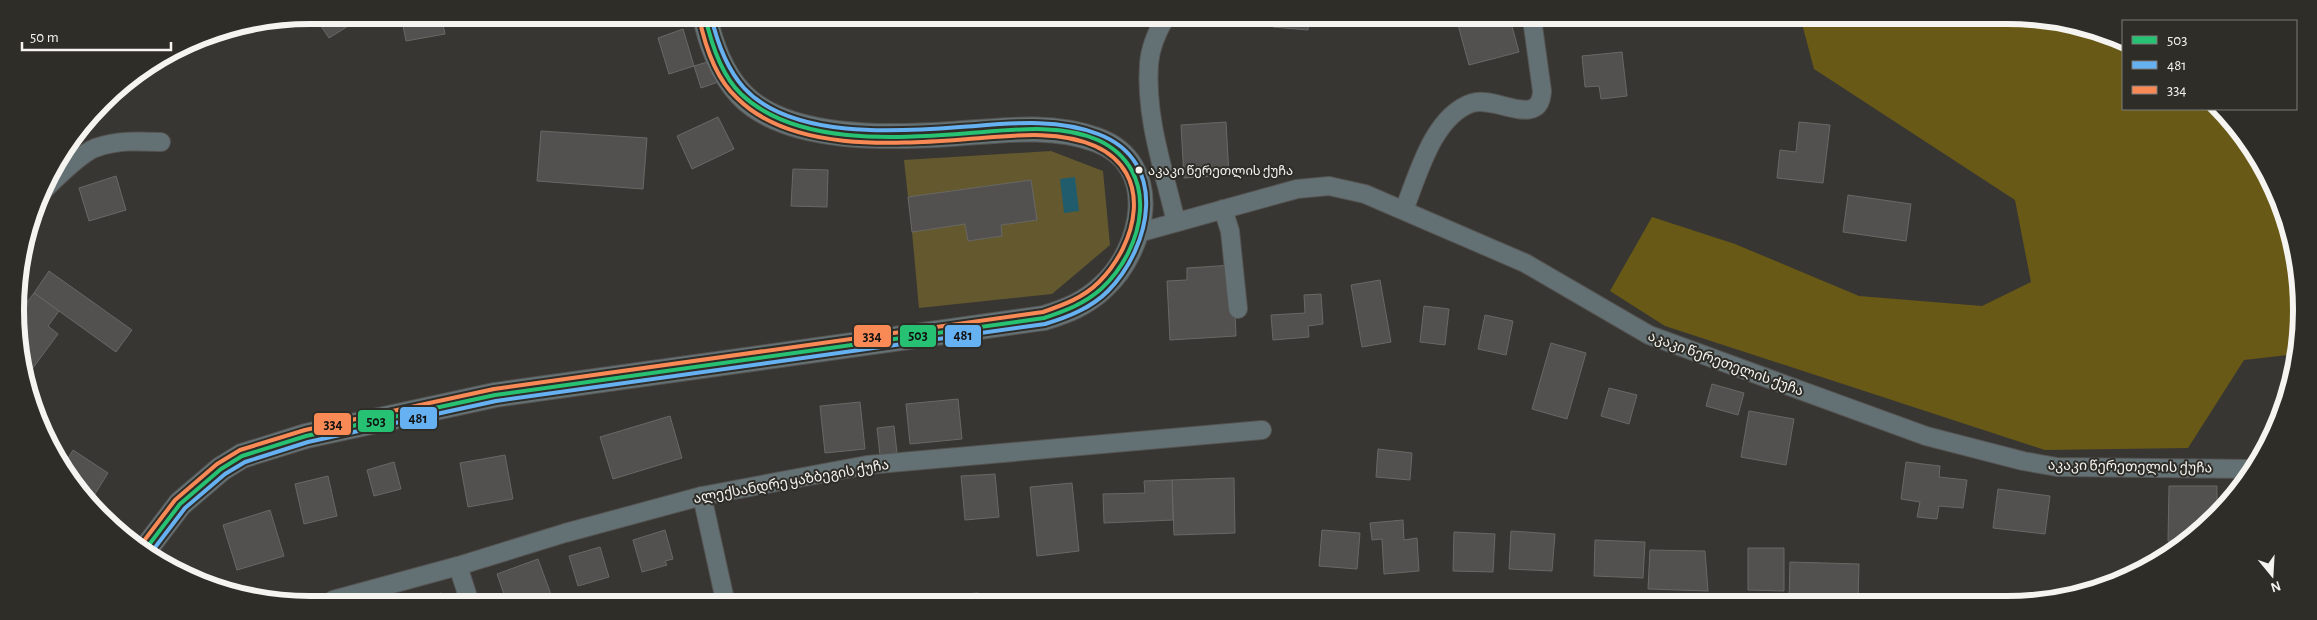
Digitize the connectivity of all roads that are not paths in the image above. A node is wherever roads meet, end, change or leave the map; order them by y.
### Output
1 (708, 24) edge
2 (1162, 24) edge
3 (1533, 24) edge
4 (161, 142) dead end
5 (56, 178) edge
6 (1222, 209) junction
7 (1404, 210) junction
8 (1176, 222) junction
9 (1138, 233) junction
10 (1238, 310) dead end
11 (1262, 430) dead end
12 (2245, 469) edge
13 (702, 496) junction
14 (148, 546) edge
15 (458, 566) junction
16 (348, 596) edge
17 (469, 596) edge
18 (725, 596) edge

1 - 9 main road
2 - 8 street
3 - 7 street
4 - 5 street
6 - 7 street, აკაკი წერეთელის ქუჩა
6 - 8 street, აკაკი წერეთელის ქუჩა
6 - 10 street
7 - 12 street, აკაკი წერეთელის ქუჩა
8 - 9 street, აკაკი წერეთელის ქუჩა
9 - 14 main road
11 - 13 street, ალექსანდრე ყაზბეგის ქუჩა
13 - 15 street, ალექსანდრე ყაზბეგის ქუჩა
13 - 18 street
15 - 16 street, ალექსანდრე ყაზბეგის ქუჩა
15 - 17 street

